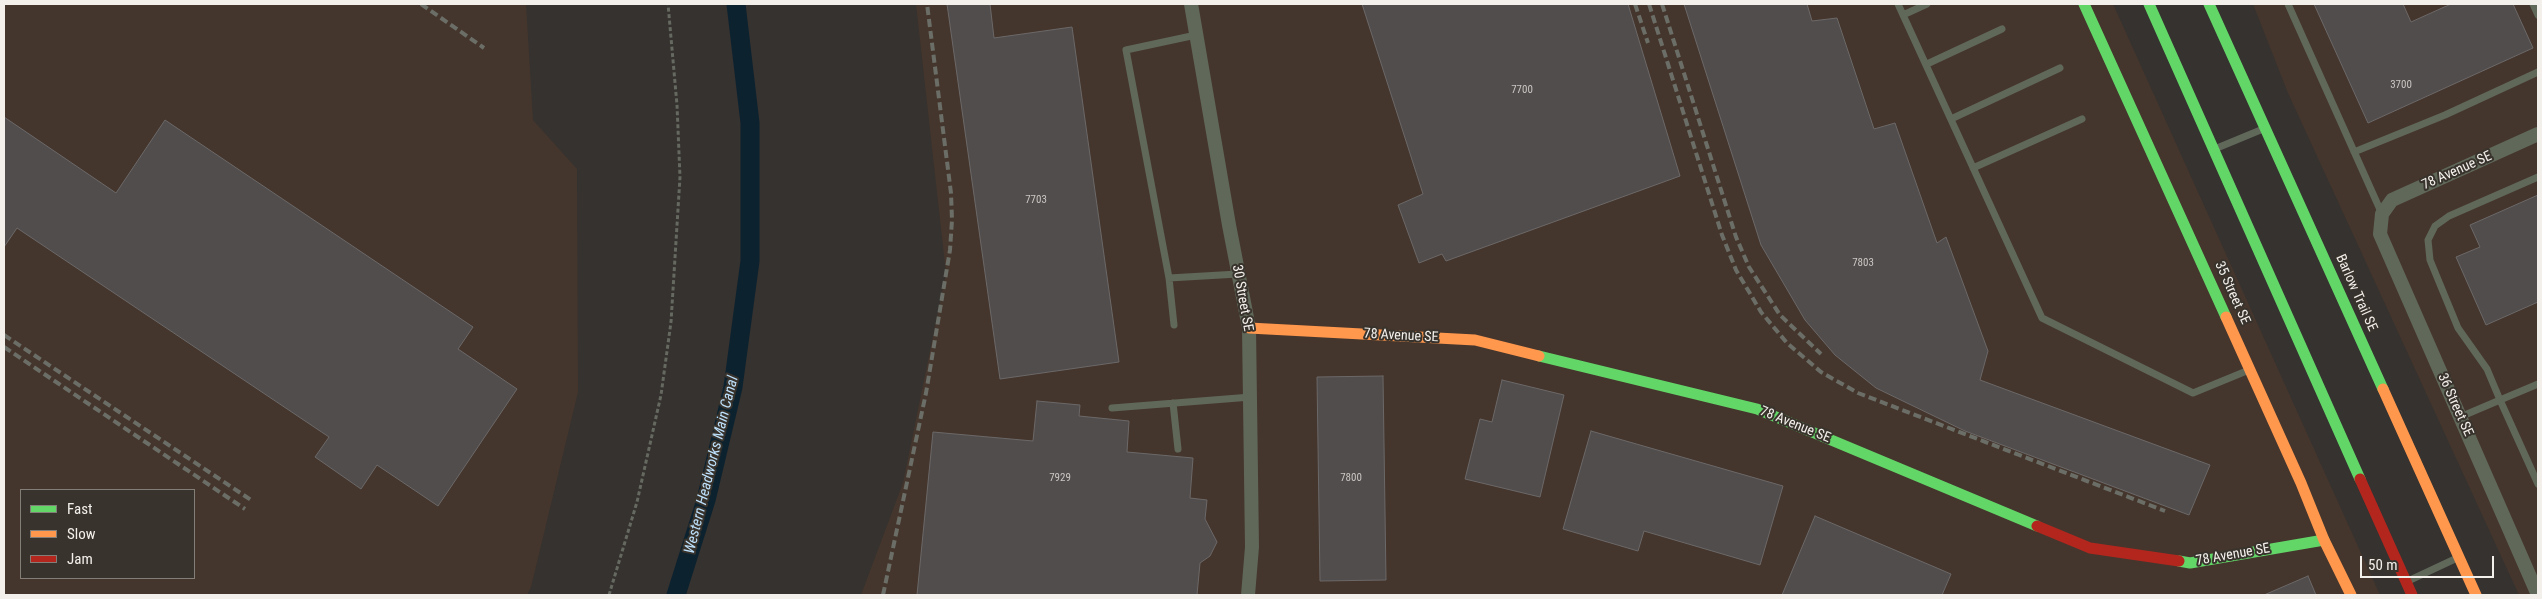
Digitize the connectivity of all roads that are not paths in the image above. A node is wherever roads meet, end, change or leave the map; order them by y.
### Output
1 (1191, 4) edge
2 (1898, 4) edge
3 (1927, 4) edge
4 (2084, 4) edge
5 (2149, 4) edge
6 (2209, 4) edge
7 (2288, 4) edge
8 (2533, 4) edge
9 (1903, 15) junction
10 (2538, 15) edge
11 (2002, 30) dead end
12 (1196, 35) junction
13 (1927, 64) junction
14 (2060, 68) dead end
15 (2538, 72) edge
16 (1951, 118) junction
17 (2082, 119) dead end
18 (2265, 128) junction
19 (2538, 134) edge
20 (2215, 150) junction
21 (2354, 152) junction
22 (1973, 168) junction
23 (2538, 177) edge
24 (2382, 214) junction
25 (1238, 274) junction
26 (1169, 278) junction
27 (1174, 325) dead end
28 (1249, 328) junction
29 (2250, 370) junction
30 (2538, 384) edge
31 (1251, 397) junction
32 (2500, 400) junction
33 (1173, 403) junction
34 (1112, 408) dead end
35 (2460, 417) junction
36 (1178, 449) dead end
37 (2538, 484) edge
38 (2324, 540) junction
39 (2459, 558) junction
40 (2406, 582) junction
41 (1248, 595) edge
42 (2351, 595) edge
43 (2412, 595) edge
44 (2476, 595) edge
45 (2538, 595) edge

1 - 12 street, 30 Street SE
2 - 9 lane
3 - 9 lane
4 - 29 street, 35 Street SE
5 - 20 street
6 - 18 street, Barlow Trail SE
7 - 21 lane
8 - 10 lane
9 - 13 lane
11 - 13 lane
12 - 25 street, 30 Street SE
12 - 26 lane
13 - 16 lane
14 - 16 lane
15 - 21 lane
16 - 22 lane
17 - 22 lane
18 - 20 lane
18 - 39 street, Barlow Trail SE
19 - 24 street, 78 Avenue SE
20 - 40 street
21 - 24 lane
22 - 29 lane
23 - 32 lane
24 - 35 street, 36 Street SE
25 - 26 lane
25 - 28 street, 30 Street SE
26 - 27 lane
28 - 31 street, 30 Street SE
28 - 38 street, 78 Avenue SE
29 - 38 street, 35 Street SE
30 - 32 lane
31 - 33 lane
31 - 41 street, 30 Street SE
32 - 35 lane
32 - 37 lane
33 - 34 lane
33 - 36 lane
35 - 45 street, 36 Street SE
38 - 42 street, 35 Street SE
39 - 40 lane
39 - 44 street, Barlow Trail SE
40 - 43 street

